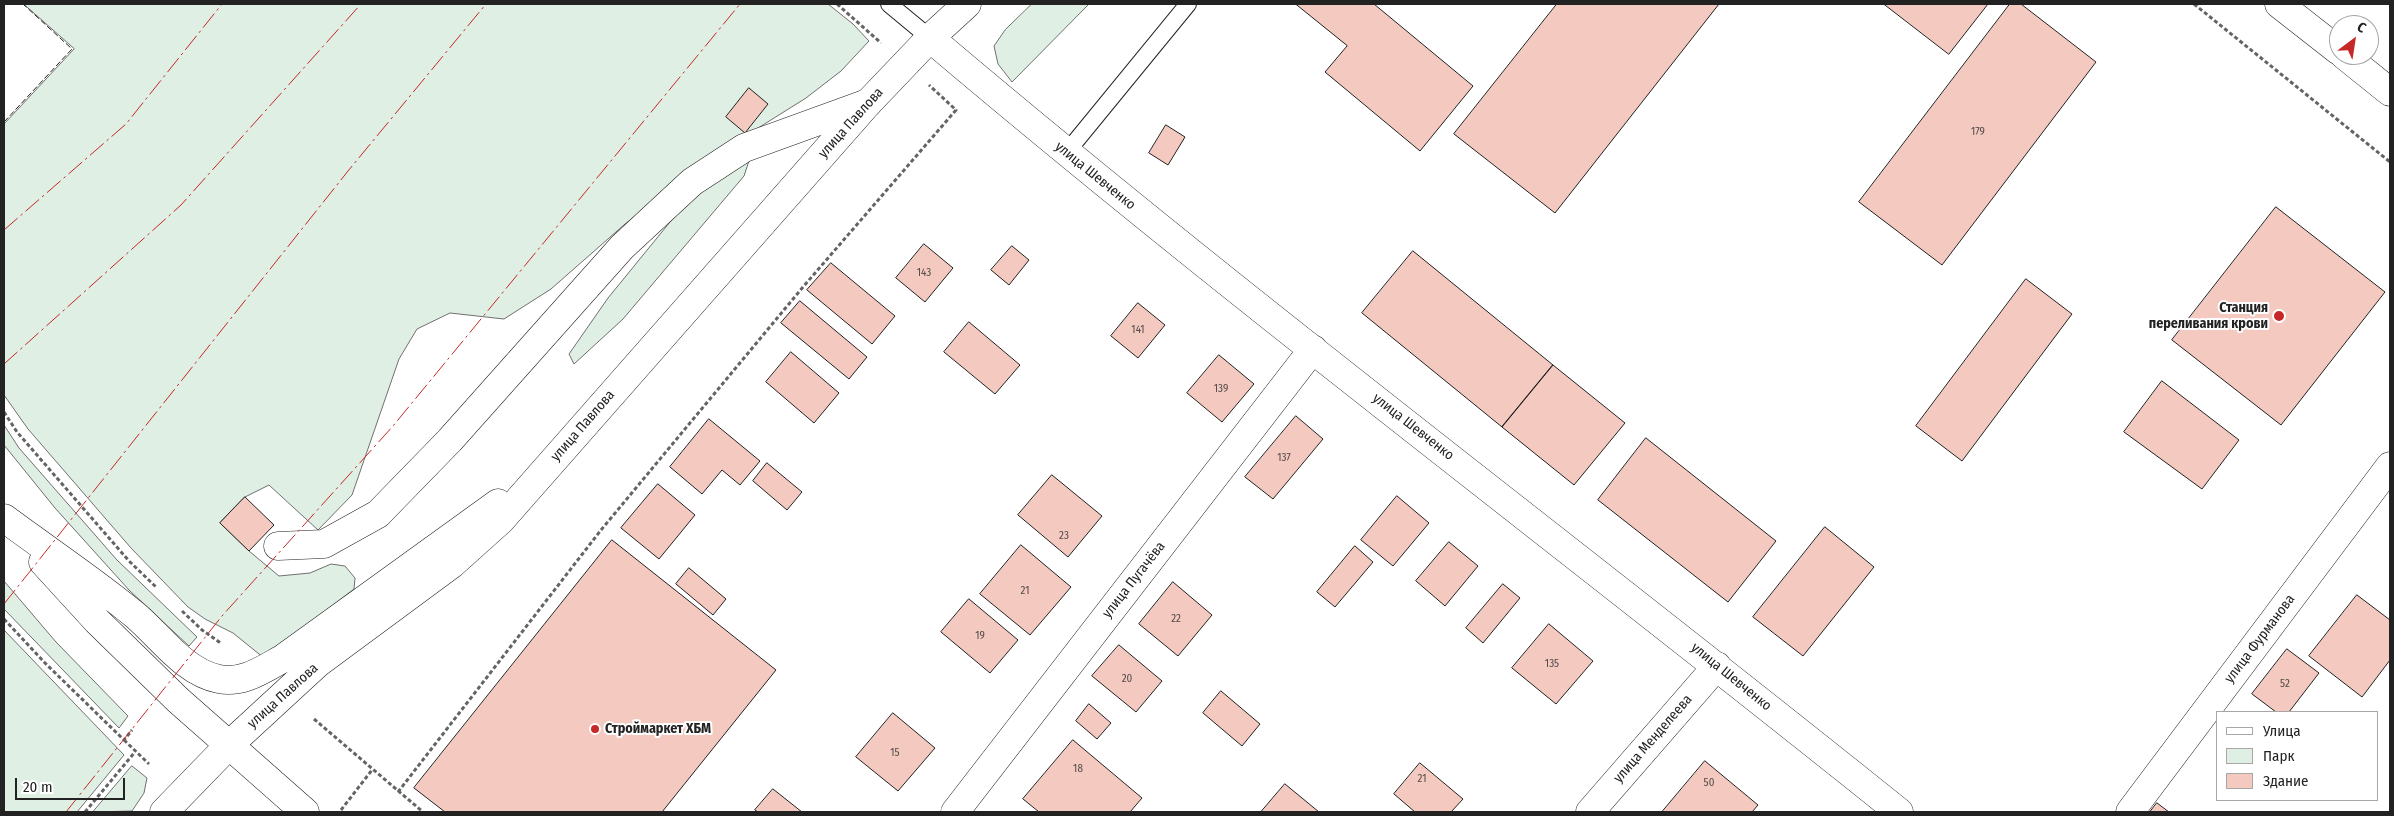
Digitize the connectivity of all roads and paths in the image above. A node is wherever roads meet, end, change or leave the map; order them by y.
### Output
1 (837, 4) edge
2 (889, 4) edge
3 (967, 4) edge
4 (1188, 4) edge
5 (2194, 4) edge
6 (2279, 4) edge
7 (930, 38) junction
8 (2329, 43) edge
9 (905, 64) junction
10 (2356, 65) edge
11 (2390, 92) edge
12 (868, 103) junction
13 (1066, 153) junction
14 (2390, 162) edge
15 (1313, 348) junction
16 (4, 412) edge
17 (2390, 466) edge
18 (539, 476) junction
19 (4, 518) edge
20 (278, 546) dead end
21 (162, 592) dead end
22 (175, 605) dead end
23 (4, 619) edge
24 (225, 646) dead end
25 (1717, 666) junction
26 (314, 719) dead end
27 (132, 730) dead end
28 (124, 740) junction
29 (229, 745) junction
30 (135, 752) junction
31 (149, 764) dead end
32 (372, 770) junction
33 (398, 792) junction
34 (340, 810) dead end
35 (85, 812) edge
36 (164, 812) edge
37 (305, 812) edge
38 (423, 812) edge
39 (955, 812) edge
40 (1590, 812) edge
41 (1899, 812) edge
42 (2130, 812) edge

1 - 9 path
2 - 7 lane
3 - 7 street, улица Павлова
4 - 13 lane
5 - 14 path
6 - 8 street
7 - 9 street, улица Павлова
7 - 13 street, улица Шевченко
9 - 12 street, улица Павлова
9 - 33 path
10 - 11 street
12 - 18 street, улица Павлова
12 - 20 street
13 - 15 street, улица Шевченко
15 - 25 street, улица Шевченко
15 - 39 street, улица Пугачёва
16 - 21 path
17 - 42 street, улица Фурманова
18 - 19 street
18 - 29 street, улица Павлова
19 - 29 street
22 - 24 path
23 - 28 path
25 - 40 street, улица Менделеева
25 - 41 street, улица Шевченко
26 - 32 path
27 - 28 path
28 - 30 path
29 - 36 street, улица Павлова
29 - 37 street
30 - 31 path
30 - 35 path
32 - 33 path
32 - 34 path
33 - 38 path

